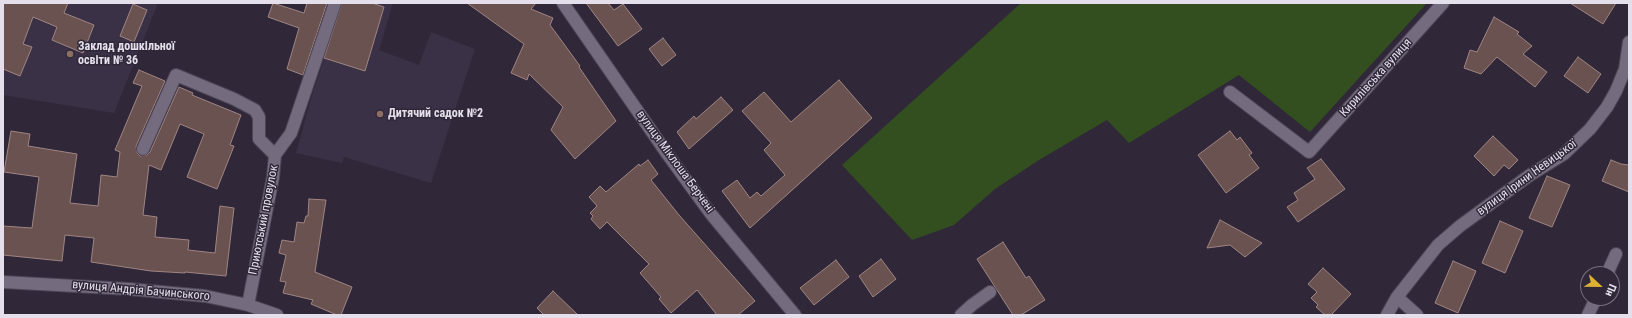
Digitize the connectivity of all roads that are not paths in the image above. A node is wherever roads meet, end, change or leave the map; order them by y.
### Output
1 (335, 3) edge
2 (563, 3) edge
3 (1443, 3) edge
4 (1629, 42) edge
5 (1627, 69) edge
6 (1230, 92) dead end
7 (143, 149) dead end
8 (275, 155) junction
9 (1616, 254) dead end
10 (1611, 266) edge
11 (3, 282) edge
12 (990, 292) dead end
13 (1397, 297) junction
14 (248, 305) junction
15 (277, 315) edge
16 (795, 315) edge
17 (961, 315) edge
18 (1387, 315) edge
19 (1417, 315) edge

1 - 8 street, Приютський провулок
2 - 16 street, вулиця Міклоша Берчені
3 - 6 street, Кирилівська вулиця
4 - 5 street, вулиця Ірини Невицької
5 - 13 street, вулиця Ірини Невицької
7 - 8 street
8 - 14 street, Приютський провулок
9 - 10 street
11 - 14 street, вулиця Андрія Бачинського
12 - 17 street
13 - 18 street, вулиця Ірини Невицької
13 - 19 street
14 - 15 street, вулиця Андрія Бачинського

